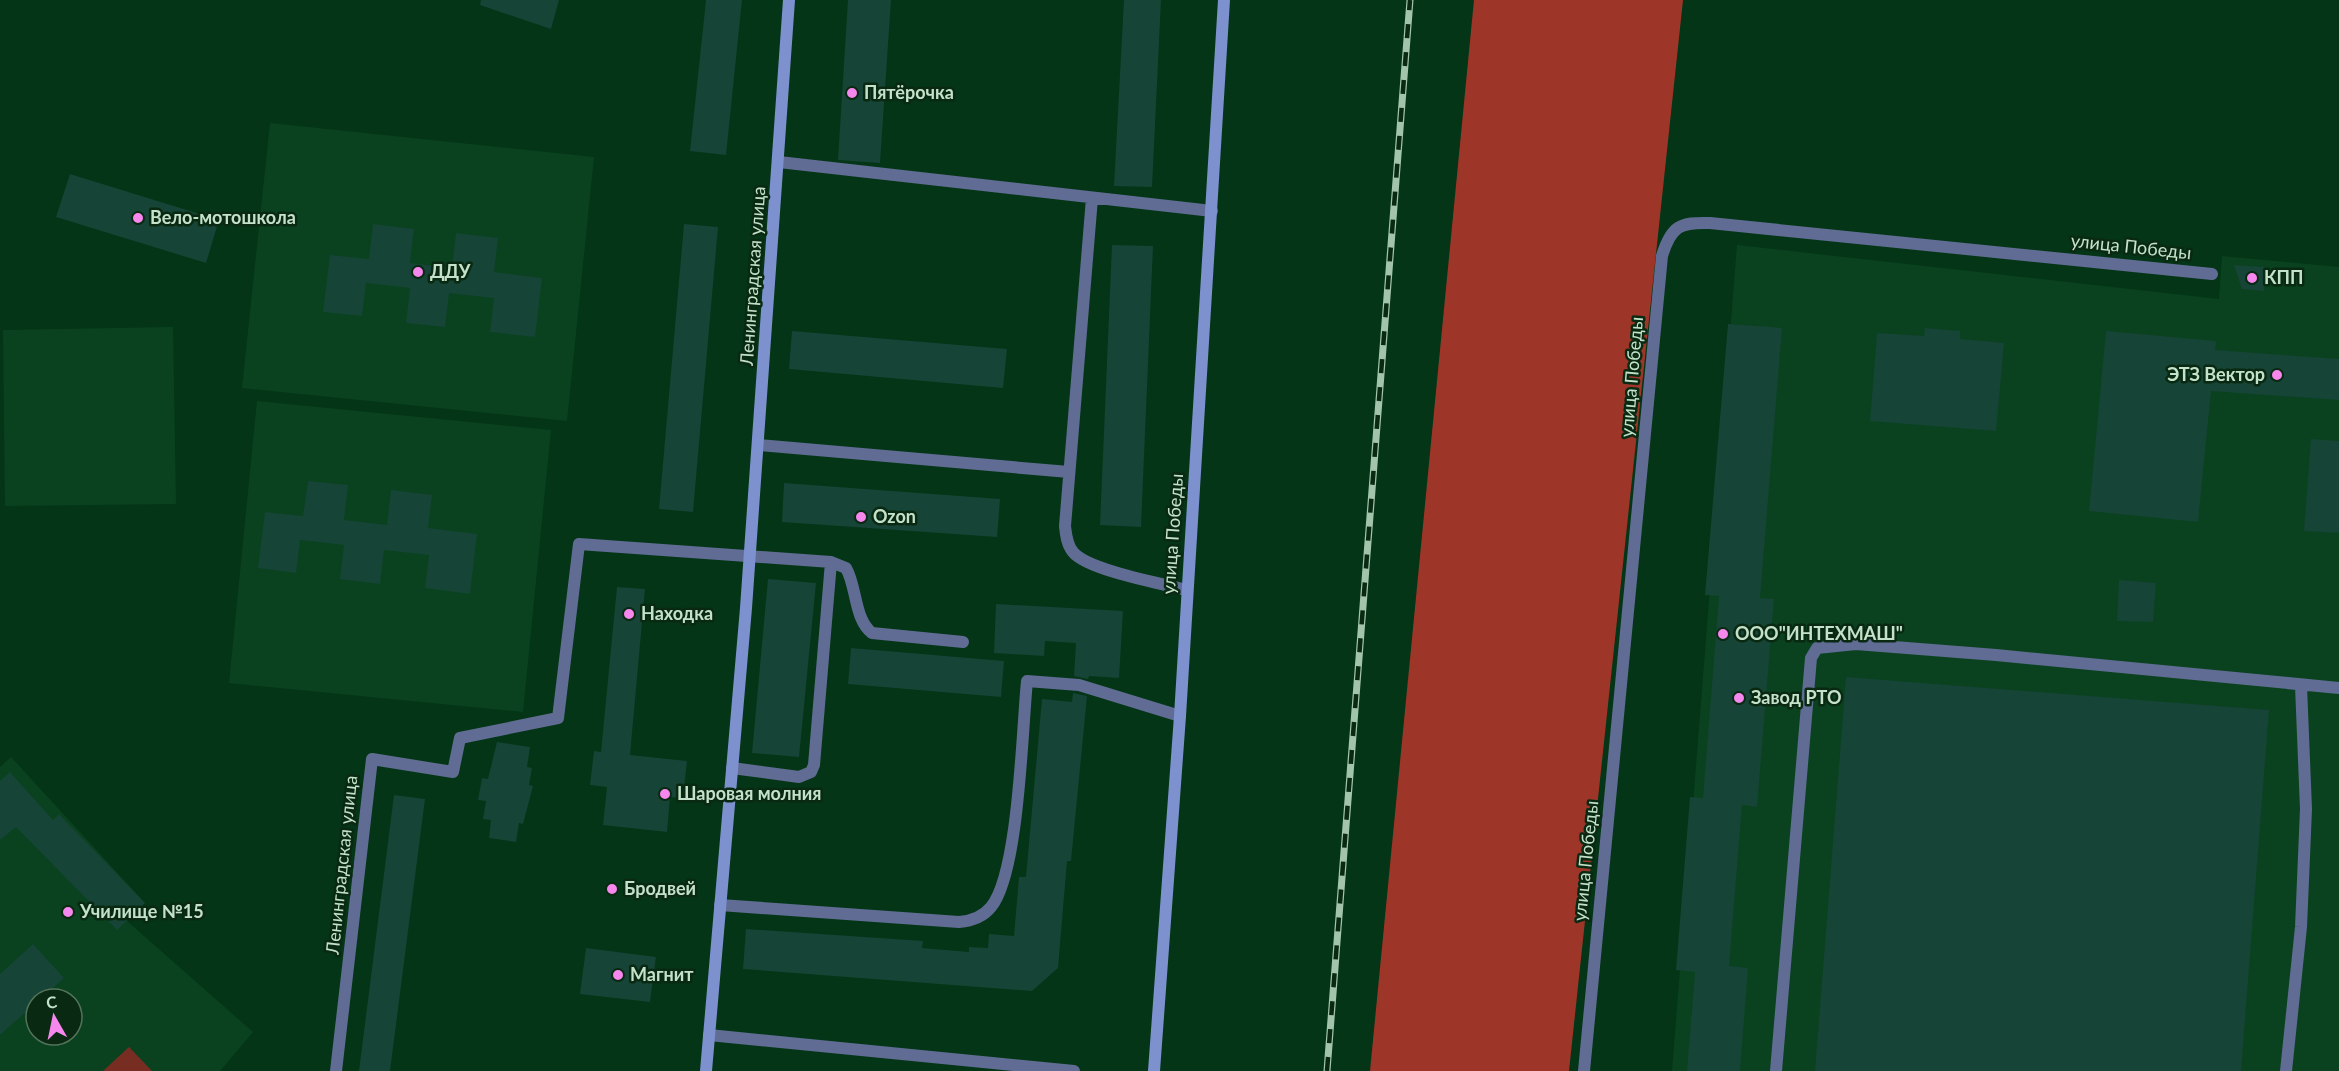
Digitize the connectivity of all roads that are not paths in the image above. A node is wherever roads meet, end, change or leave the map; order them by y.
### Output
1 (789, 0) edge
2 (1224, 0) edge
3 (779, 162) junction
4 (1092, 198) junction
5 (1212, 211) junction
6 (2212, 274) dead end
7 (758, 445) junction
8 (1070, 472) junction
9 (750, 555) junction
10 (831, 562) junction
11 (1187, 590) junction
12 (963, 642) dead end
13 (2301, 686) junction
14 (2339, 688) edge
15 (1180, 716) junction
16 (732, 768) junction
17 (720, 905) junction
18 (709, 1035) junction
19 (336, 1071) edge
20 (706, 1071) edge
21 (1074, 1071) edge
22 (1154, 1071) edge
23 (1584, 1071) edge
24 (1776, 1071) edge
25 (2286, 1071) edge

1 - 3 street, Ленинградская улица
2 - 5 street, улица Победы
3 - 4 street
3 - 7 street, Ленинградская улица
4 - 5 street
4 - 8 street
5 - 11 street, улица Победы
6 - 23 street, улица Победы
7 - 8 street
7 - 9 street, Ленинградская улица
8 - 11 street
9 - 10 street
9 - 16 street, Ленинградская улица
9 - 19 street, Ленинградская улица
10 - 12 street
10 - 16 street
11 - 15 street, улица Победы
13 - 14 street
13 - 24 street
13 - 25 street
15 - 17 street
15 - 22 street, улица Победы
16 - 17 street, Ленинградская улица
17 - 18 street, Ленинградская улица
18 - 20 street, Ленинградская улица
18 - 21 street

